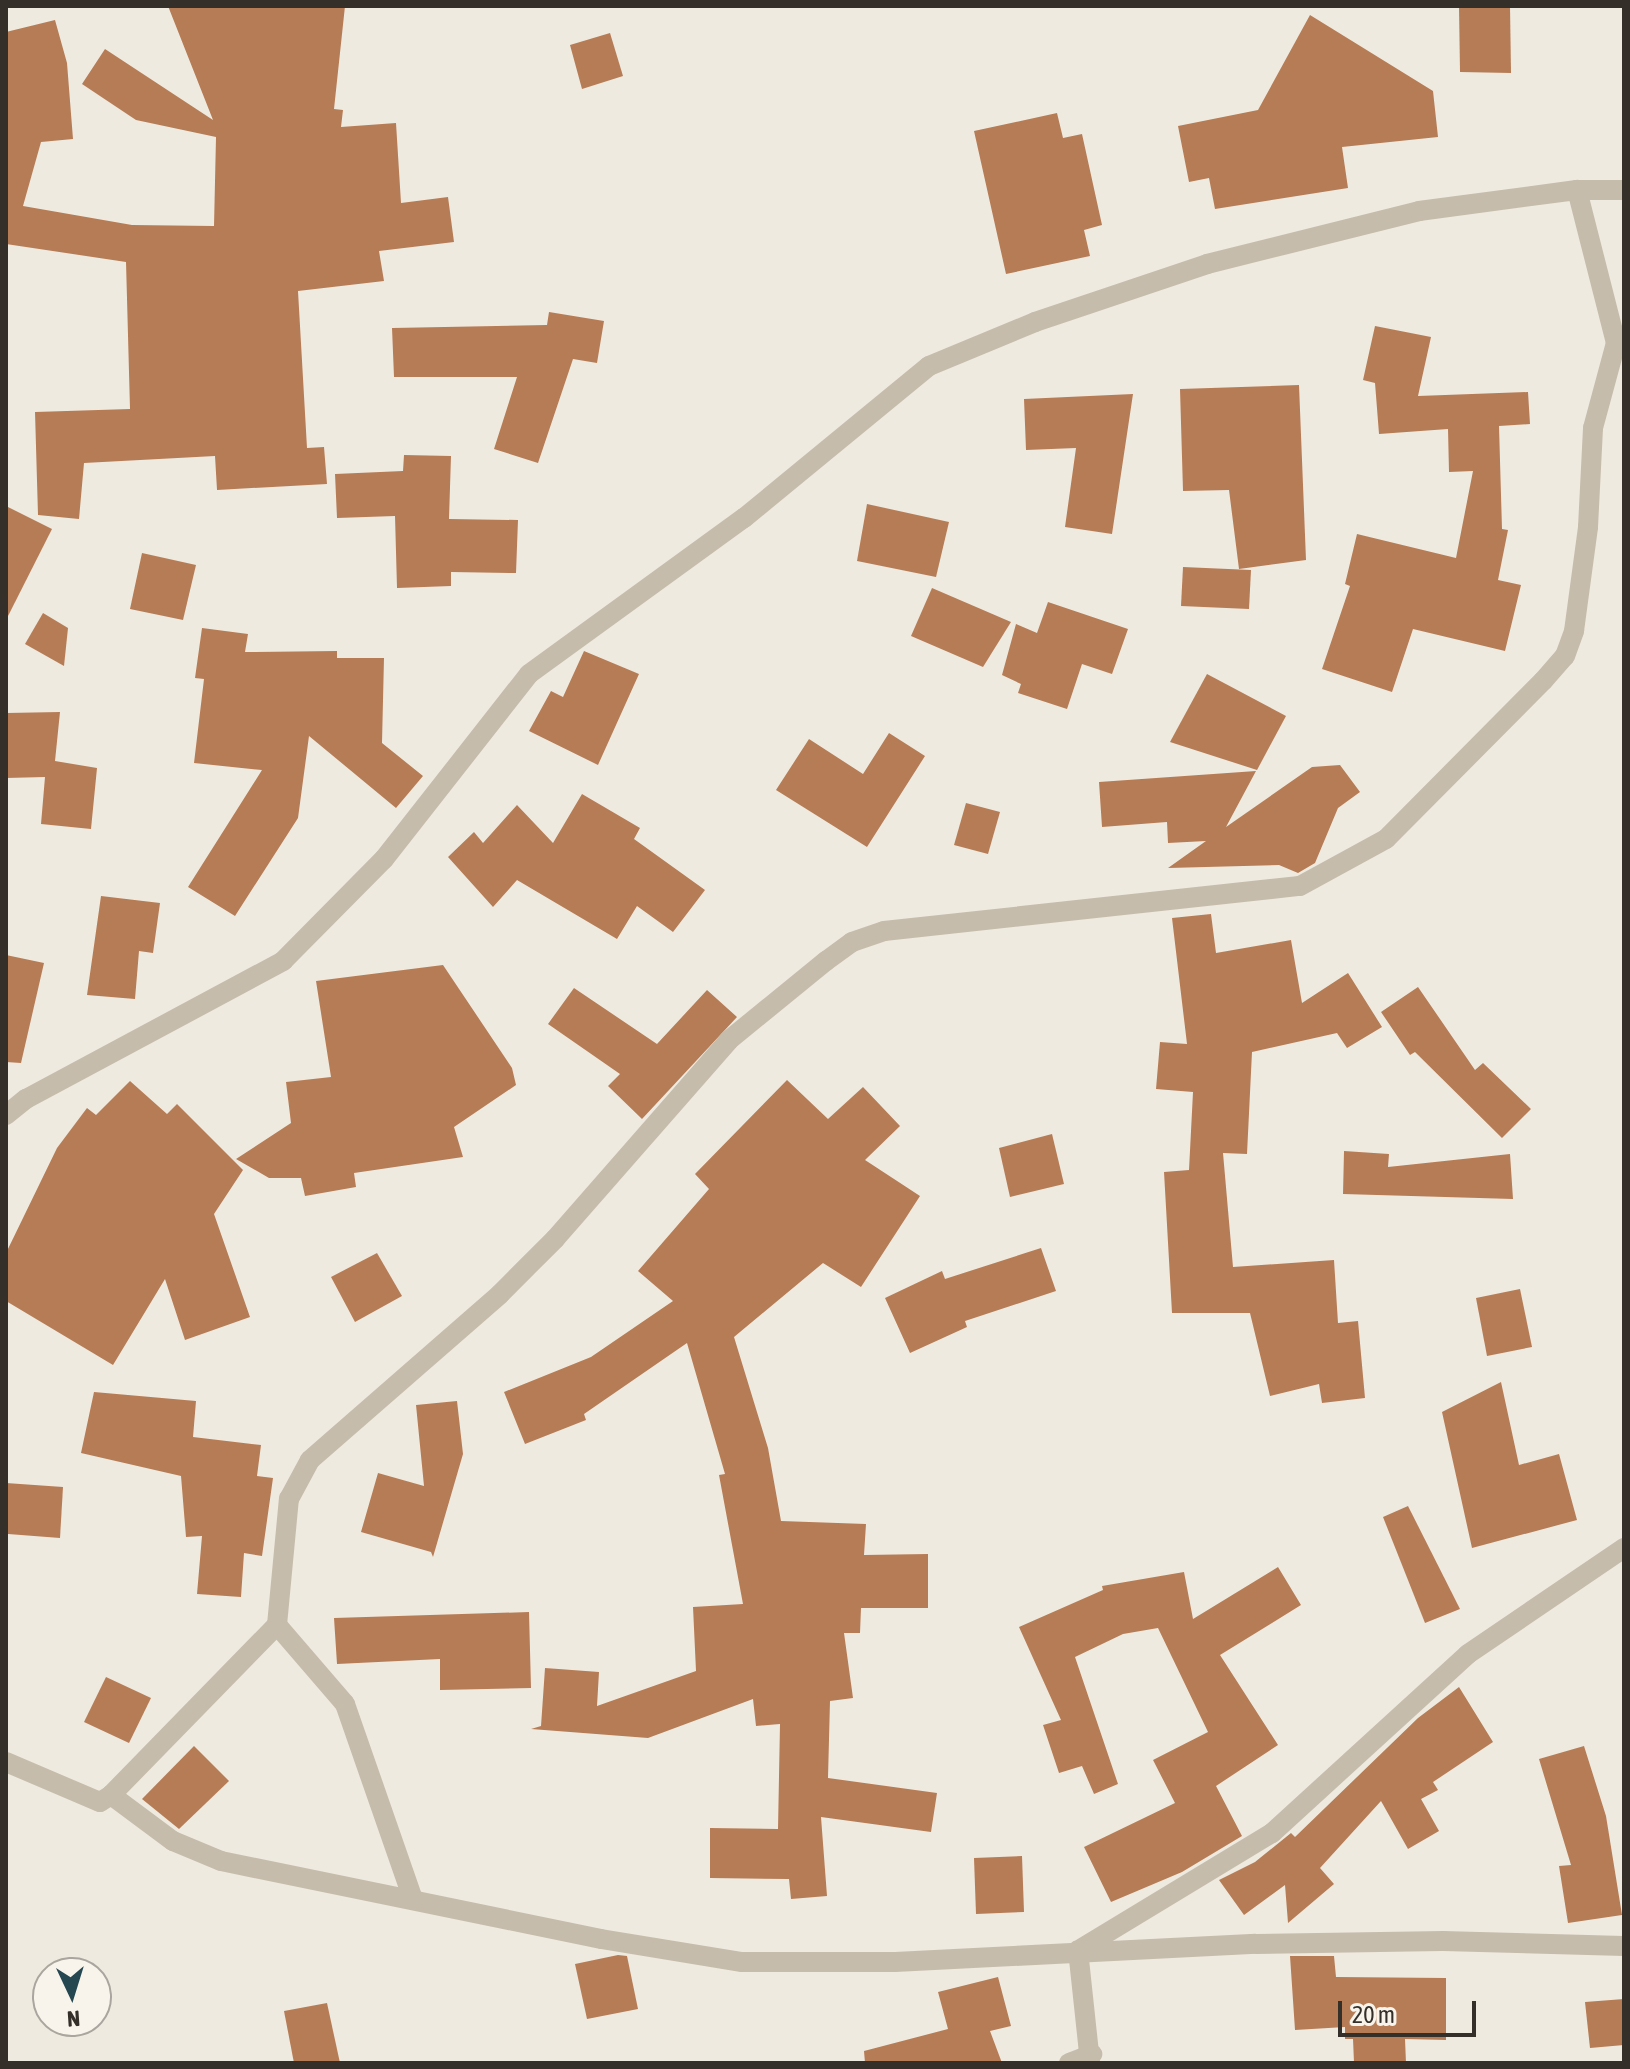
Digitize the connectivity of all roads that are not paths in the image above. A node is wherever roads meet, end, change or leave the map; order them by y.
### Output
1 (1577, 190) junction
2 (1624, 190) edge
3 (1620, 341) edge
4 (6, 1115) edge
5 (1624, 1548) edge
6 (277, 1625) junction
7 (6, 1762) edge
8 (111, 1795) junction
9 (413, 1899) junction
10 (1624, 1946) edge
11 (1078, 1950) junction
12 (1091, 2058) edge
13 (1069, 2063) edge

1 - 2 street
1 - 3 street
1 - 4 street
3 - 6 street
5 - 11 street
6 - 8 street
6 - 9 street
7 - 8 street
8 - 9 street
9 - 11 street
10 - 11 street
11 - 12 street
12 - 13 street

